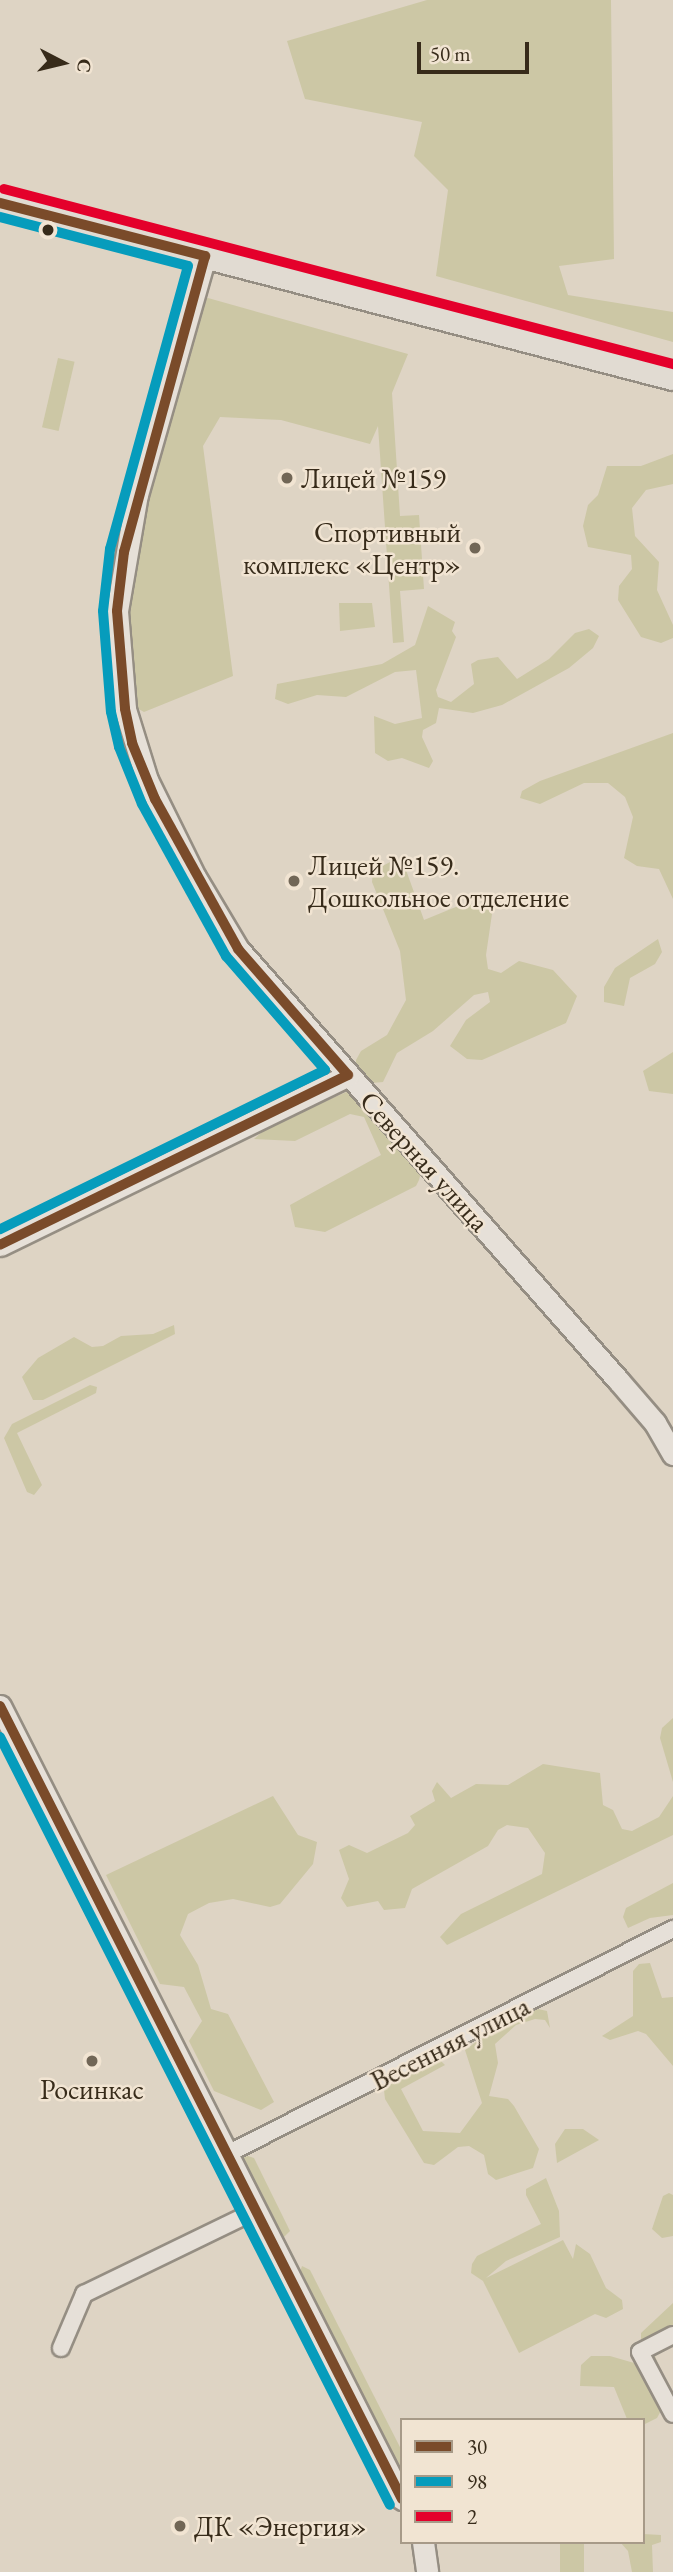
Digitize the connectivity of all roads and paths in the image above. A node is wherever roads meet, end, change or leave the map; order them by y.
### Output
1 (0, 204) edge
2 (205, 256) junction
3 (673, 378) edge
4 (348, 1075) junction
5 (0, 1245) edge
6 (673, 1454) edge
7 (0, 1706) edge
8 (673, 1929) edge
9 (225, 2155) junction
10 (255, 2211) junction
11 (673, 2335) edge
12 (61, 2348) dead end
13 (673, 2414) edge
14 (400, 2495) edge
15 (423, 2544) edge
16 (427, 2572) edge

1 - 2 main road
2 - 3 main road
2 - 4 street, Северная улица
4 - 5 street
4 - 6 street, Северная улица
7 - 9 street
8 - 9 street, Весенняя улица
9 - 10 street
10 - 12 street
10 - 14 street
11 - 13 street
15 - 16 street

